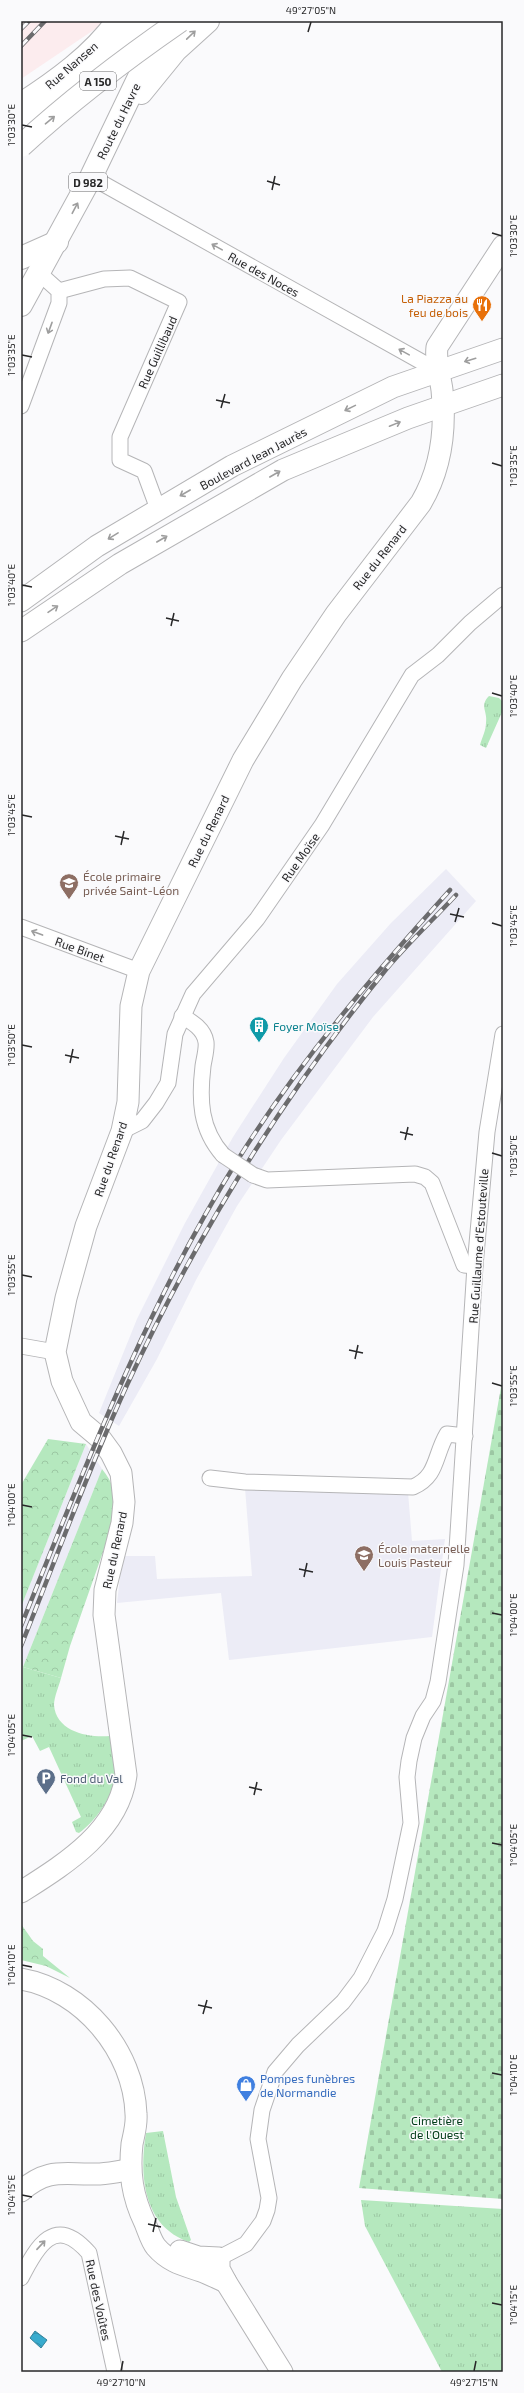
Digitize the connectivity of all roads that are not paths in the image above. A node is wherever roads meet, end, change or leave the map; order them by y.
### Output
1 (117, 21) edge
2 (147, 21) edge
3 (166, 21) edge
4 (180, 21) edge
5 (208, 21) edge
6 (21, 104) edge
7 (21, 122) edge
8 (118, 122) junction
9 (21, 146) edge
10 (91, 177) junction
11 (57, 242) junction
12 (503, 246) edge
13 (21, 258) edge
14 (39, 273) junction
15 (59, 290) junction
16 (21, 305) edge
17 (503, 349) edge
18 (503, 385) edge
19 (441, 388) junction
20 (21, 406) edge
21 (158, 509) junction
22 (503, 595) edge
23 (21, 601) edge
24 (21, 631) edge
25 (21, 927) edge
26 (139, 971) junction
27 (182, 1016) junction
28 (503, 1034) edge
29 (122, 1131) junction
30 (474, 1266) junction
31 (21, 1346) edge
32 (55, 1352) junction
33 (465, 1436) junction
34 (210, 1478) dead end
35 (21, 1892) edge
36 (21, 1979) edge
37 (130, 2170) junction
38 (21, 2191) edge
39 (145, 2222) junction
40 (219, 2258) junction
41 (21, 2278) edge
42 (226, 2282) junction
43 (115, 2372) edge
44 (282, 2372) edge

1 - 6 main road, Rue Nansen
2 - 7 main road, A 150
3 - 8 main road, Route du Havre / D 982
9 -> 4 main road, A 150, bridge
8 -> 5 main road
8 - 10 main road, Route du Havre / D 982
11 -> 10 main road, Route du Havre / D 982
19 -> 10 street, Rue des Noces
11 - 13 main road
11 - 14 main road, Route du Havre / D 982
12 - 19 street, Rue du Renard
14 - 15 street
14 - 16 main road, Route du Havre / D 982
15 -> 20 street
15 - 21 street, Rue Guillibaud
17 -> 19 street, Boulevard Jean Jaurès
18 - 19 street, Boulevard Jean Jaurès
19 -> 21 street, Boulevard Jean Jaurès
24 -> 19 street, Boulevard Jean Jaurès
19 - 26 street, Rue du Renard
21 -> 23 street, Boulevard Jean Jaurès
22 - 27 street, Rue Moïse
26 -> 25 street, Rue Binet
26 - 29 street, Rue du Renard
27 - 29 street, Rue Moïse
27 - 30 street, bridge
28 - 30 street, Rue Guillaume d'Estouteville
29 - 32 street, Rue du Renard
30 - 33 street, Rue Guillaume d'Estouteville
31 - 32 street
32 - 35 street, Rue du Renard
33 - 34 street
33 - 40 street, Rue Guillaume d'Estouteville
36 - 37 street
37 - 38 street
37 - 39 street
39 - 40 street
39 - 42 street
40 - 42 street
41 -> 43 street, Rue des Voûtes
42 - 44 street

